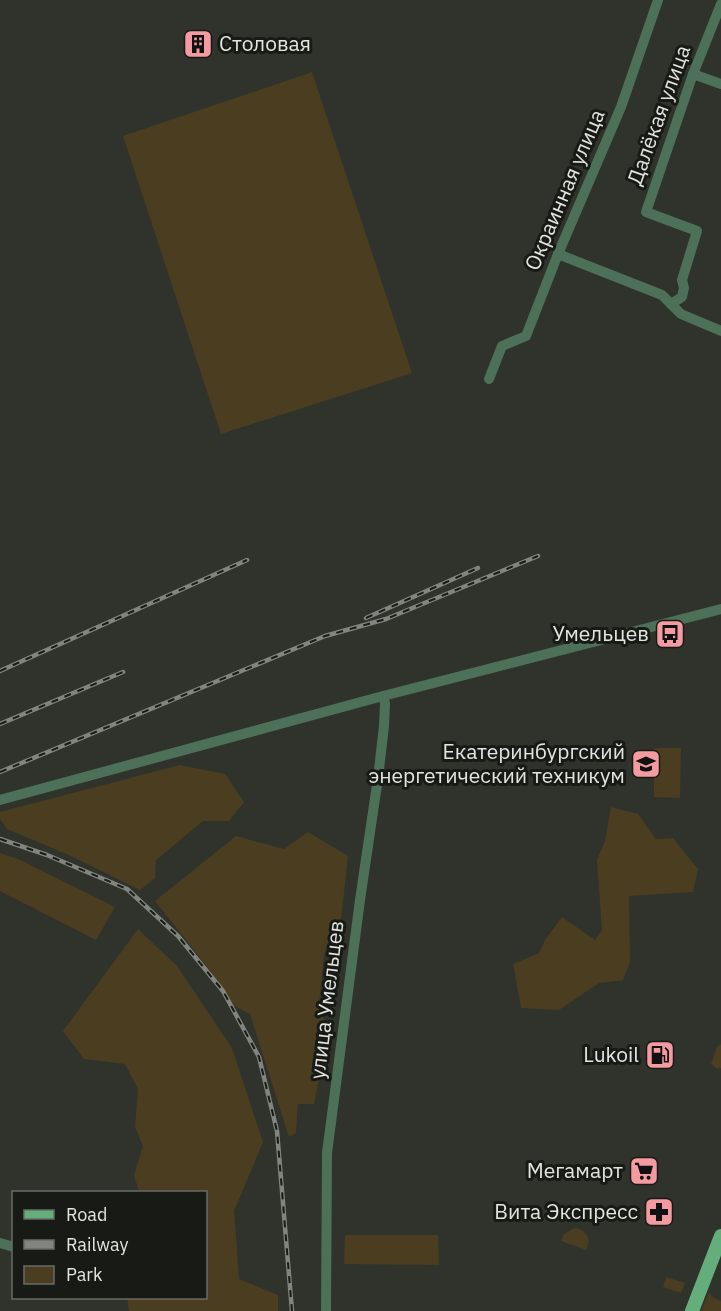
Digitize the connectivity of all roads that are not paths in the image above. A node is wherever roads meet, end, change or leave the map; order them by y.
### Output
1 (657, 0) edge
2 (721, 4) edge
3 (693, 75) junction
4 (721, 84) edge
5 (558, 254) junction
6 (671, 304) junction
7 (721, 331) edge
8 (489, 379) dead end
9 (721, 609) edge
10 (383, 696) junction
11 (0, 800) edge
12 (721, 1236) edge
13 (326, 1311) edge
14 (692, 1311) edge

1 - 5 street, Окраинная улица
2 - 3 street, Далёкая улица
3 - 4 street
3 - 6 street, Далёкая улица
5 - 6 street
5 - 8 street, Окраинная улица
6 - 7 street
9 - 10 street
10 - 11 street
10 - 13 street, улица Умельцев
12 - 14 main road

